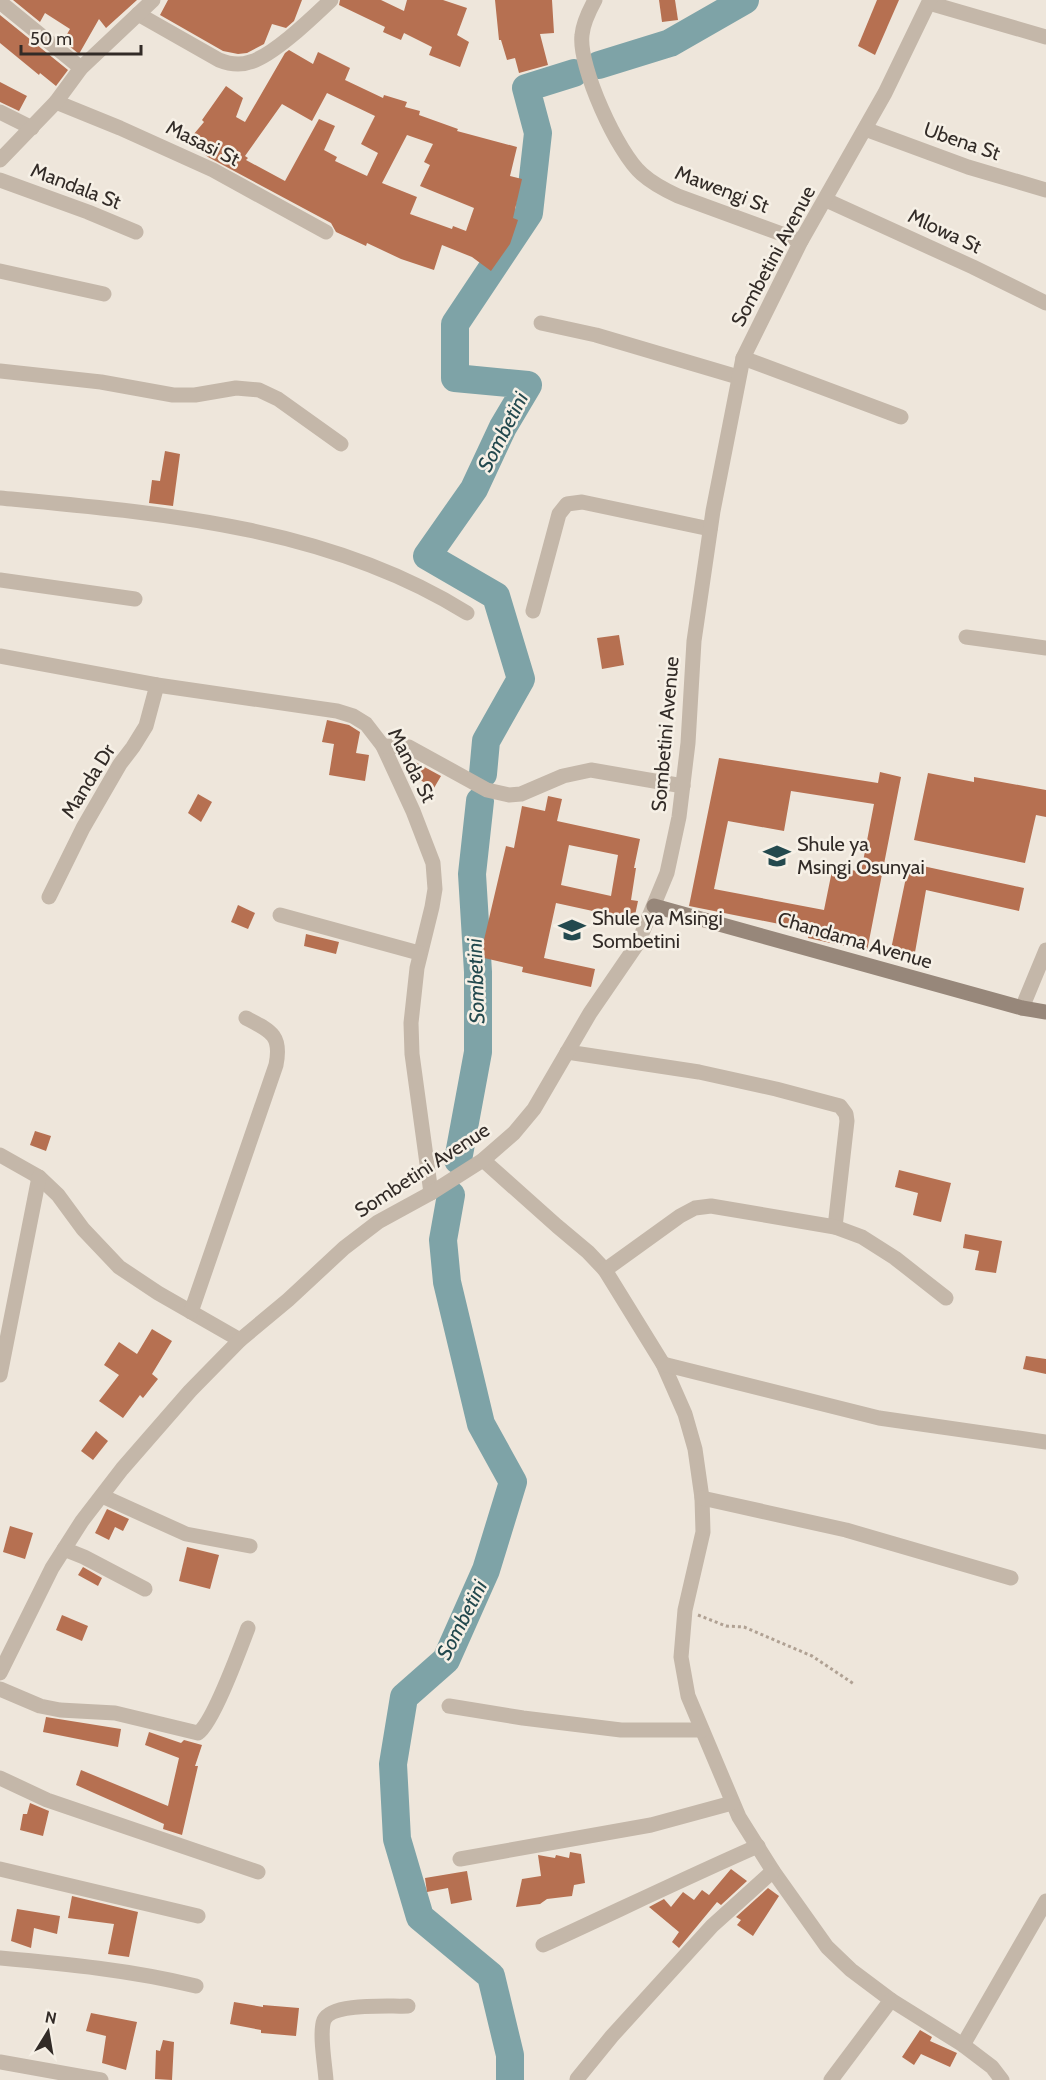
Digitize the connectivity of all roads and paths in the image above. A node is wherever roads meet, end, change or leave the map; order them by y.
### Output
1 (153, 0) edge
2 (331, 0) edge
3 (595, 0) edge
4 (0, 2) edge
5 (930, 2) edge
6 (138, 14) junction
7 (1046, 37) edge
8 (81, 68) junction
9 (56, 102) junction
10 (0, 112) edge
11 (32, 128) junction
12 (865, 129) junction
13 (0, 160) edge
14 (0, 180) edge
15 (1046, 190) edge
16 (826, 200) junction
17 (136, 232) dead end
18 (326, 232) dead end
19 (801, 241) junction
20 (0, 271) edge
21 (104, 294) dead end
22 (1046, 303) edge
23 (540, 323) dead end
24 (743, 358) junction
25 (0, 371) edge
26 (738, 377) junction
27 (901, 417) dead end
28 (341, 444) dead end
29 (0, 498) edge
30 (710, 529) junction
31 (0, 580) edge
32 (135, 599) dead end
33 (533, 611) dead end
34 (467, 613) dead end
35 (966, 637) dead end
36 (1046, 648) edge
37 (0, 656) edge
38 (158, 685) junction
39 (383, 746) junction
40 (683, 786) junction
41 (49, 897) dead end
42 (654, 906) junction
43 (280, 915) dead end
44 (1046, 950) edge
45 (419, 953) junction
46 (1022, 1008) junction
47 (1046, 1012) edge
48 (246, 1018) dead end
49 (567, 1052) junction
50 (0, 1155) edge
51 (483, 1160) junction
52 (39, 1178) junction
53 (430, 1193) junction
54 (835, 1227) junction
55 (605, 1270) junction
56 (946, 1298) dead end
57 (191, 1312) junction
58 (240, 1340) junction
59 (663, 1364) junction
60 (0, 1375) edge
61 (1046, 1442) edge
62 (102, 1496) junction
63 (702, 1498) junction
64 (250, 1546) dead end
65 (64, 1549) junction
66 (1011, 1578) dead end
67 (145, 1589) dead end
68 (685, 1610) junction
69 (248, 1629) dead end
70 (0, 1673) edge
71 (854, 1684) dead end
72 (0, 1689) edge
73 (449, 1706) dead end
74 (702, 1730) junction
75 (0, 1778) edge
76 (732, 1803) junction
77 (758, 1846) junction
78 (460, 1859) dead end
79 (0, 1869) edge
80 (773, 1870) junction
81 (258, 1872) dead end
82 (1046, 1901) edge
83 (198, 1917) dead end
84 (543, 1945) dead end
85 (0, 1958) edge
86 (196, 1986) dead end
87 (891, 2000) junction
88 (408, 2006) dead end
89 (963, 2045) junction
90 (0, 2062) edge
91 (577, 2079) edge
92 (101, 2080) edge
93 (326, 2080) edge
94 (831, 2080) edge
95 (1002, 2080) edge

1 - 6 street
2 - 6 street
3 - 19 street, Mawengi St
4 - 8 street
5 - 7 street
5 - 12 street, Sombetini Avenue
6 - 8 street
8 - 9 street
9 - 11 street
9 - 18 street, Masasi St
10 - 11 street
11 - 13 street
12 - 15 street, Ubena St
12 - 16 street, Sombetini Avenue
14 - 17 street, Mandala St
16 - 19 street, Sombetini Avenue
16 - 22 street, Mlowa St
19 - 24 street, Sombetini Avenue
20 - 21 street
23 - 26 street
24 - 26 street, Sombetini Avenue
24 - 27 street
25 - 28 street
26 - 30 street, Sombetini Avenue
29 - 34 street
30 - 33 street
30 - 40 street, Sombetini Avenue
31 - 32 street
35 - 36 street
37 - 38 street, Manda St
38 - 39 street, Manda St
38 - 41 street, Manda Dr
39 - 40 street
39 - 45 street, Manda St
40 - 42 street, Sombetini Avenue
42 - 46 street, Chandama Avenue
42 - 49 street, Sombetini Avenue
43 - 45 street
44 - 46 street
45 - 53 street, Manda St
46 - 47 street, Chandama Avenue
48 - 57 street
49 - 51 street, Sombetini Avenue
49 - 54 street
50 - 52 street
51 - 53 street, Sombetini Avenue
51 - 55 street
52 - 57 street
52 - 60 street
53 - 58 street, Sombetini Avenue
54 - 55 street
54 - 56 street
55 - 59 street
57 - 58 street
58 - 62 street, Sombetini Avenue
59 - 61 street
59 - 63 street
62 - 64 street
62 - 65 street, Sombetini Avenue
63 - 66 street
63 - 68 street
65 - 67 street
65 - 70 street, Sombetini Avenue
68 - 71 path
68 - 74 street
69 - 72 street
73 - 74 street
74 - 76 street
75 - 81 street
76 - 77 street
76 - 78 street
77 - 80 street
77 - 84 street
79 - 83 street
80 - 87 street
80 - 91 street
82 - 89 street
85 - 86 street
87 - 89 street
87 - 94 street
88 - 93 street
89 - 95 street
90 - 92 street

